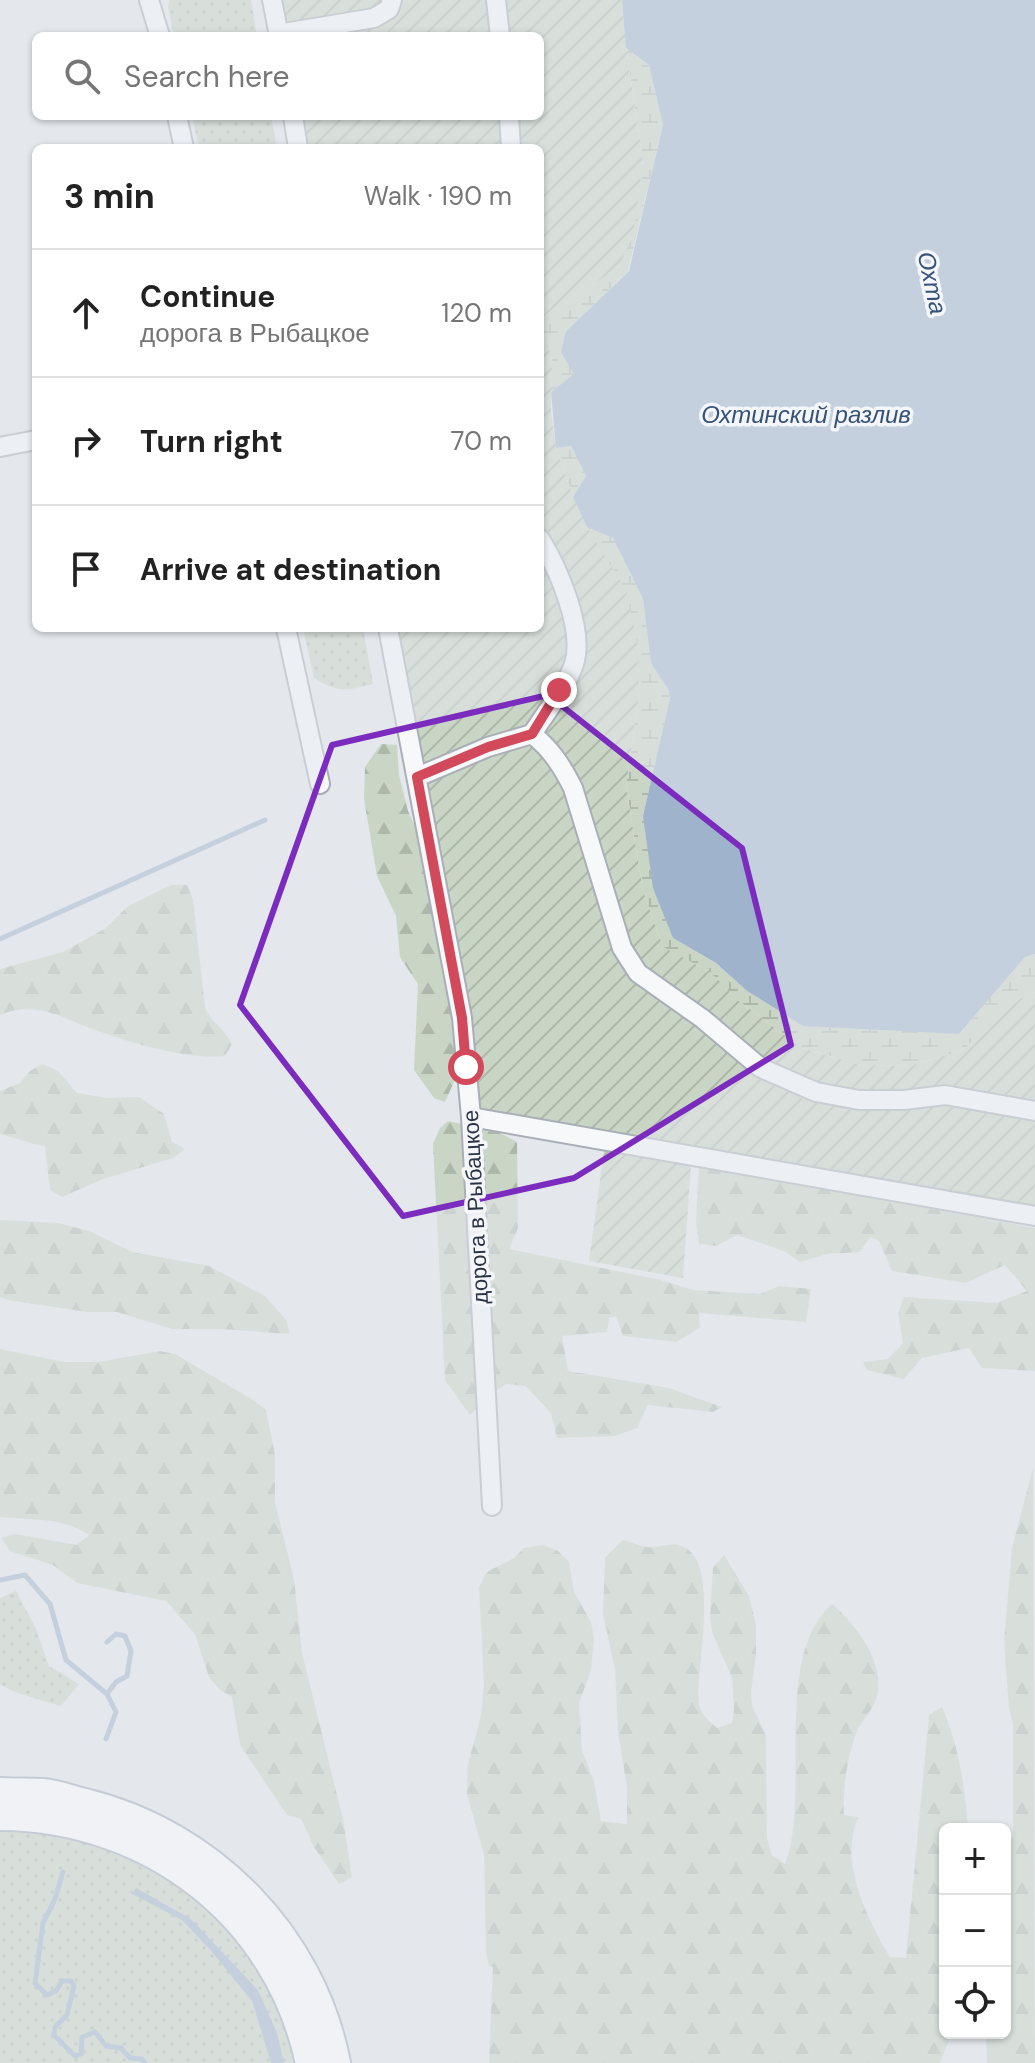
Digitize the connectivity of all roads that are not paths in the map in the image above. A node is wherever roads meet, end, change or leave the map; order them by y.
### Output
1 (149, 0) edge
2 (272, 0) edge
3 (392, 0) edge
4 (496, 0) edge
5 (159, 32) edge
6 (278, 32) edge
7 (296, 32) edge
8 (500, 32) edge
9 (178, 120) edge
10 (294, 120) edge
11 (509, 120) edge
12 (183, 144) edge
13 (297, 144) edge
14 (511, 144) edge
15 (32, 441) edge
16 (0, 447) edge
17 (544, 546) edge
18 (287, 632) edge
19 (389, 632) edge
20 (532, 734) junction
21 (417, 777) junction
22 (320, 784) dead end
23 (1035, 1111) edge
24 (471, 1117) junction
25 (1035, 1216) edge
26 (492, 1506) dead end
27 (0, 1793) edge
28 (0, 1815) edge
29 (311, 2063) edge
30 (335, 2063) edge

1 - 5 street
2 - 6 street
3 - 7 street
4 - 8 street
9 - 12 street
10 - 13 street
11 - 14 street
15 - 16 street
17 - 20 street
18 - 22 street
19 - 21 street, дорога в Рыбацкое
20 - 21 street
20 - 23 street
21 - 24 street, дорога в Рыбацкое
24 - 25 street
24 - 26 street, дорога в Рыбацкое
27 - 30 main road
28 - 29 main road

